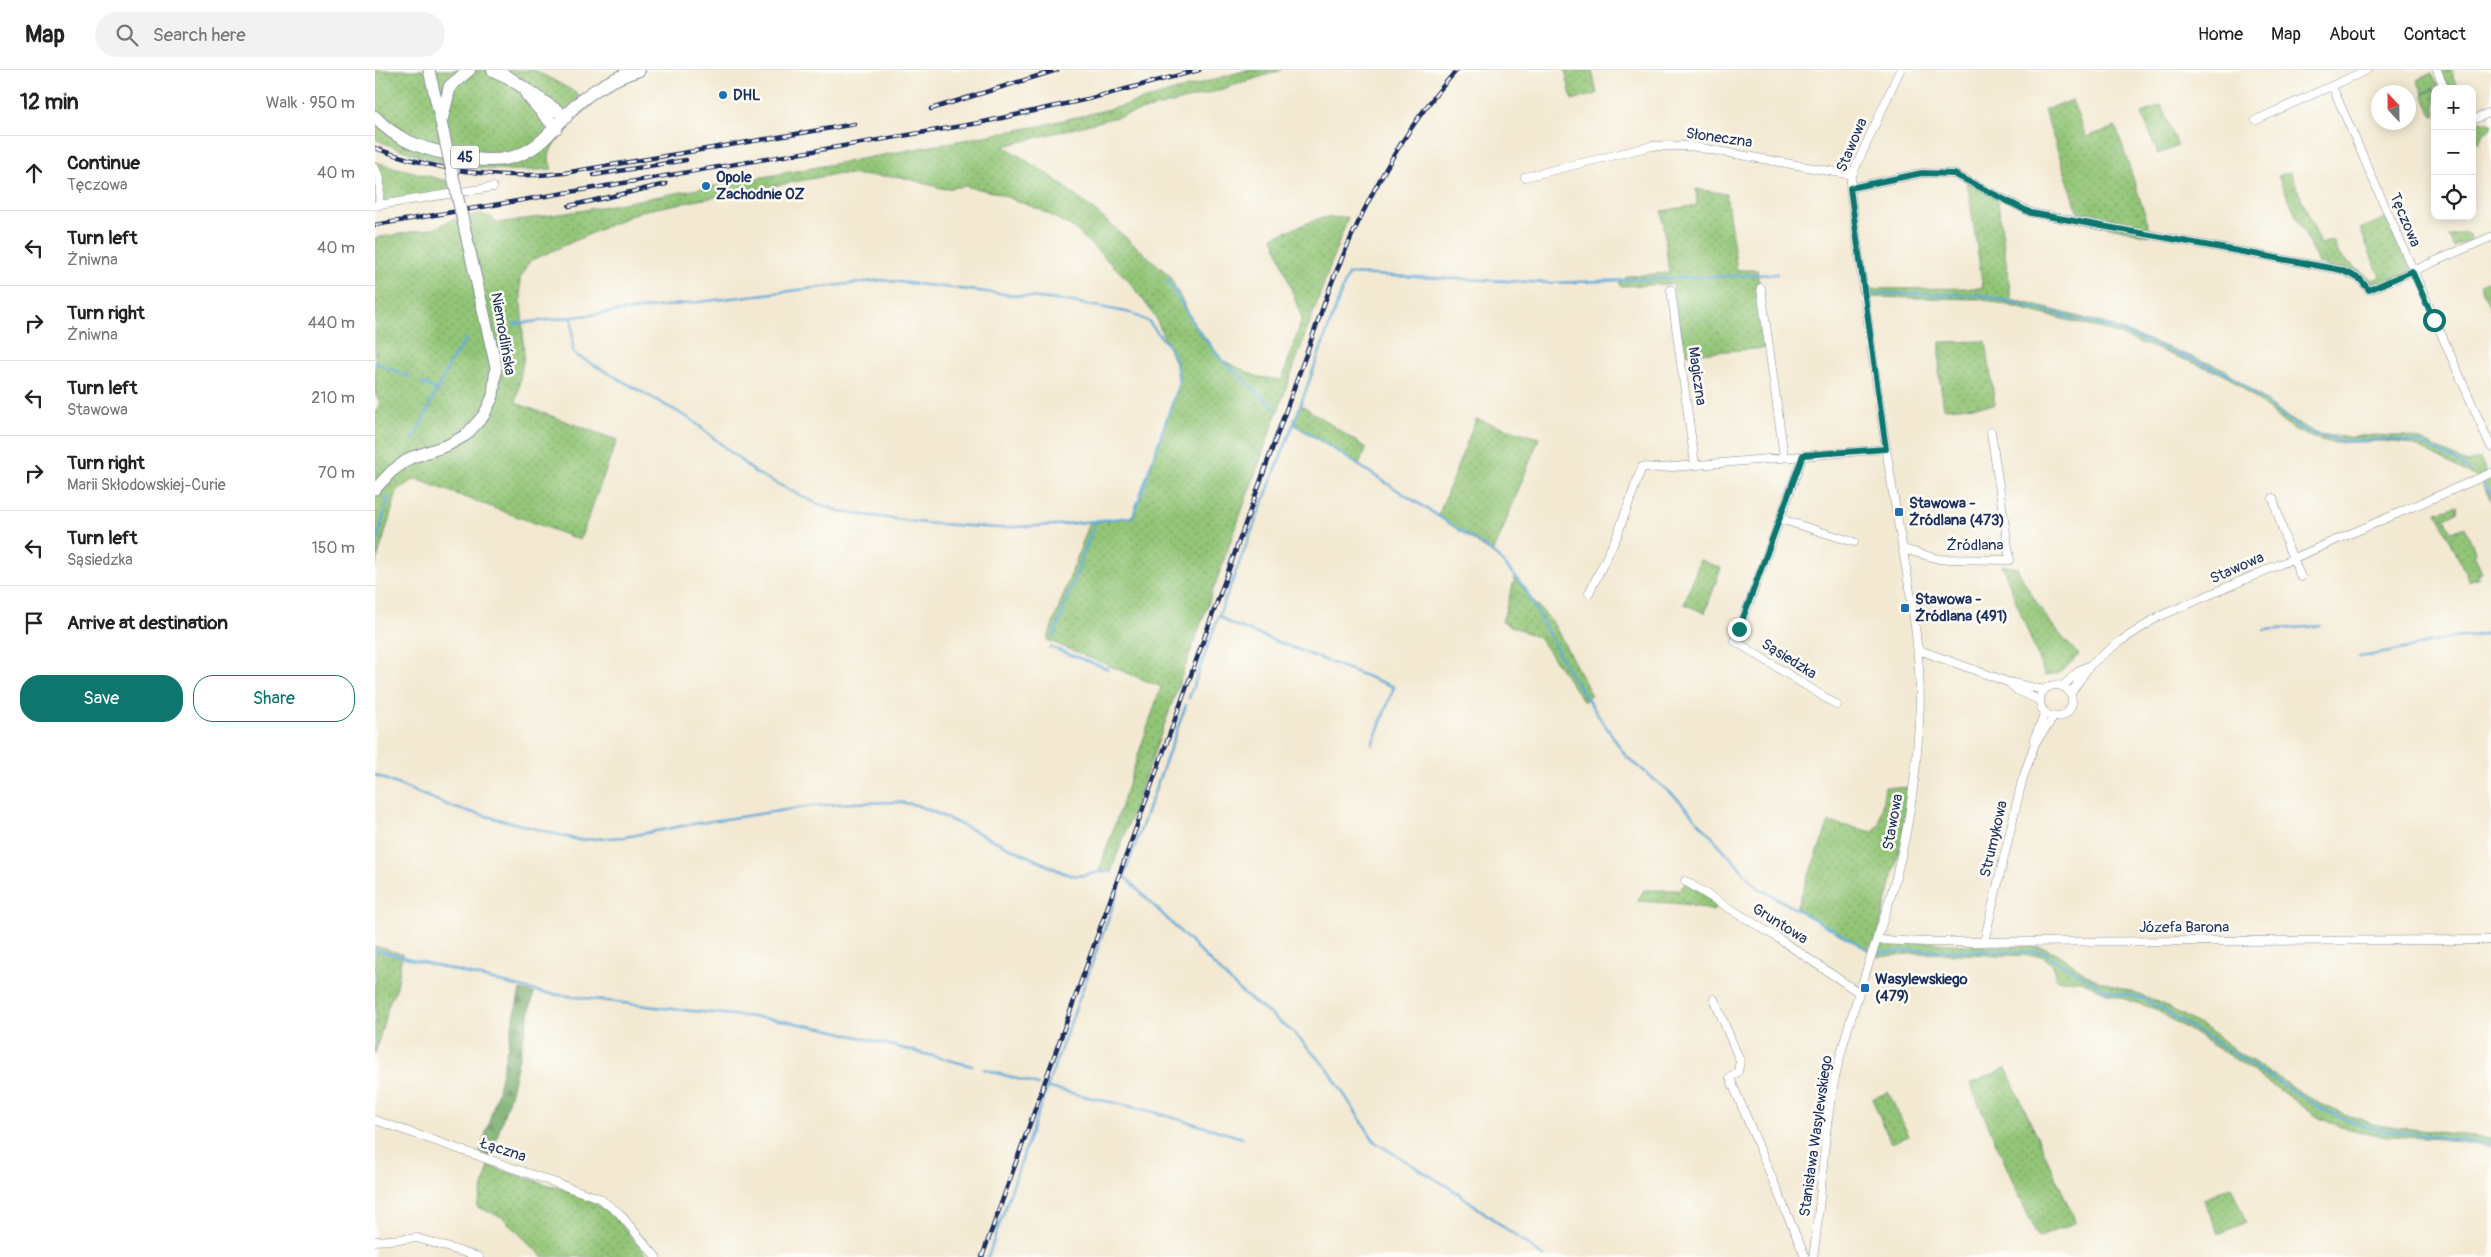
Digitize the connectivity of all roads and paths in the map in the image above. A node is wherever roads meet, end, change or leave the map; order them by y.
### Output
1 (429, 70) edge
2 (469, 70) edge
3 (493, 70) edge
4 (639, 70) edge
5 (1900, 70) edge
6 (2367, 70) edge
7 (2437, 70) edge
8 (2443, 85) edge
9 (518, 86) junction
10 (2332, 86) junction
11 (581, 101) junction
12 (551, 106) junction
13 (2491, 112) edge
14 (375, 117) edge
15 (566, 117) junction
16 (2476, 118) edge
17 (2256, 120) dead end
18 (441, 122) junction
19 (556, 128) junction
20 (375, 168) edge
21 (1852, 175) junction
22 (1525, 177) dead end
23 (493, 187) dead end
24 (1850, 188) junction
25 (377, 205) edge
26 (2491, 237) edge
27 (2412, 271) junction
28 (1761, 288) dead end
29 (1671, 290) dead end
30 (1991, 432) dead end
31 (2491, 447) edge
32 (1886, 449) junction
33 (1803, 455) junction
34 (1784, 456) junction
35 (1695, 465) junction
36 (2491, 473) edge
37 (375, 489) edge
38 (2273, 498) dead end
39 (1781, 519) junction
40 (1854, 542) dead end
41 (1903, 549) junction
42 (2293, 558) junction
43 (2301, 577) dead end
44 (1589, 593) dead end
45 (1919, 650) junction
46 (2090, 665) junction
47 (2007, 682) junction
48 (2063, 686) junction
49 (2044, 690) junction
50 (2071, 694) junction
51 (2039, 700) junction
52 (1837, 705) dead end
53 (2045, 714) junction
54 (2054, 717) junction
55 (2035, 743) junction
56 (1685, 881) dead end
57 (1877, 940) junction
58 (2491, 940) edge
59 (1984, 942) junction
60 (1859, 992) junction
61 (1714, 999) dead end
62 (375, 1120) edge
63 (375, 1241) edge
64 (479, 1257) edge
65 (655, 1257) edge
66 (1805, 1257) edge
67 (1813, 1257) edge

1 - 18 main road, Niemodlińska
2 - 18 main road
3 - 9 main road
4 - 11 main road, 45
5 - 21 street, Stawowa
6 - 10 street
7 - 8 street
9 - 12 main road
9 - 19 main road
10 - 17 street
10 - 27 street, Tęczowa
11 - 12 main road
11 - 15 main road, 45
12 - 15 main road
13 - 16 street
14 - 19 main road, 45
15 - 19 main road, 45
18 - 37 main road, Niemodlińska, bridge
20 - 25 street
21 - 22 street, Słoneczna
21 - 24 street, Stawowa
23 - 25 street
24 - 27 street
24 - 32 street, Stawowa
26 - 27 street
27 - 31 street, Tęczowa
28 - 34 street
29 - 35 street, Magiczna
30 - 41 street, Źródlana
32 - 33 street
32 - 41 street, Stawowa
33 - 34 street
33 - 39 street, Sąsiedzka
34 - 35 street
35 - 44 street
36 - 42 street, Stawowa
38 - 42 street
39 - 40 street
39 - 52 street, Sąsiedzka
41 - 45 street, Stawowa
42 - 43 street
42 - 46 street, Stawowa
45 - 47 street
45 - 57 street, Stawowa
46 - 48 street, Stawowa
46 - 50 street, Stawowa
47 - 49 street
47 - 51 street
48 - 49 street
48 - 50 street
49 - 51 street
50 - 54 street
51 - 53 street
53 - 54 street
53 - 55 street, Strumykowa
54 - 55 street, Strumykowa
55 - 59 street, Strumykowa
56 - 60 street, Gruntowa
57 - 59 street, Józefa Barona
57 - 60 street, Stawowa
58 - 59 street, Józefa Barona
60 - 67 street, Stanisława Wasylewskiego
61 - 66 street, Stanisława Wasylewskiego
62 - 65 street, Łączna
63 - 64 street

